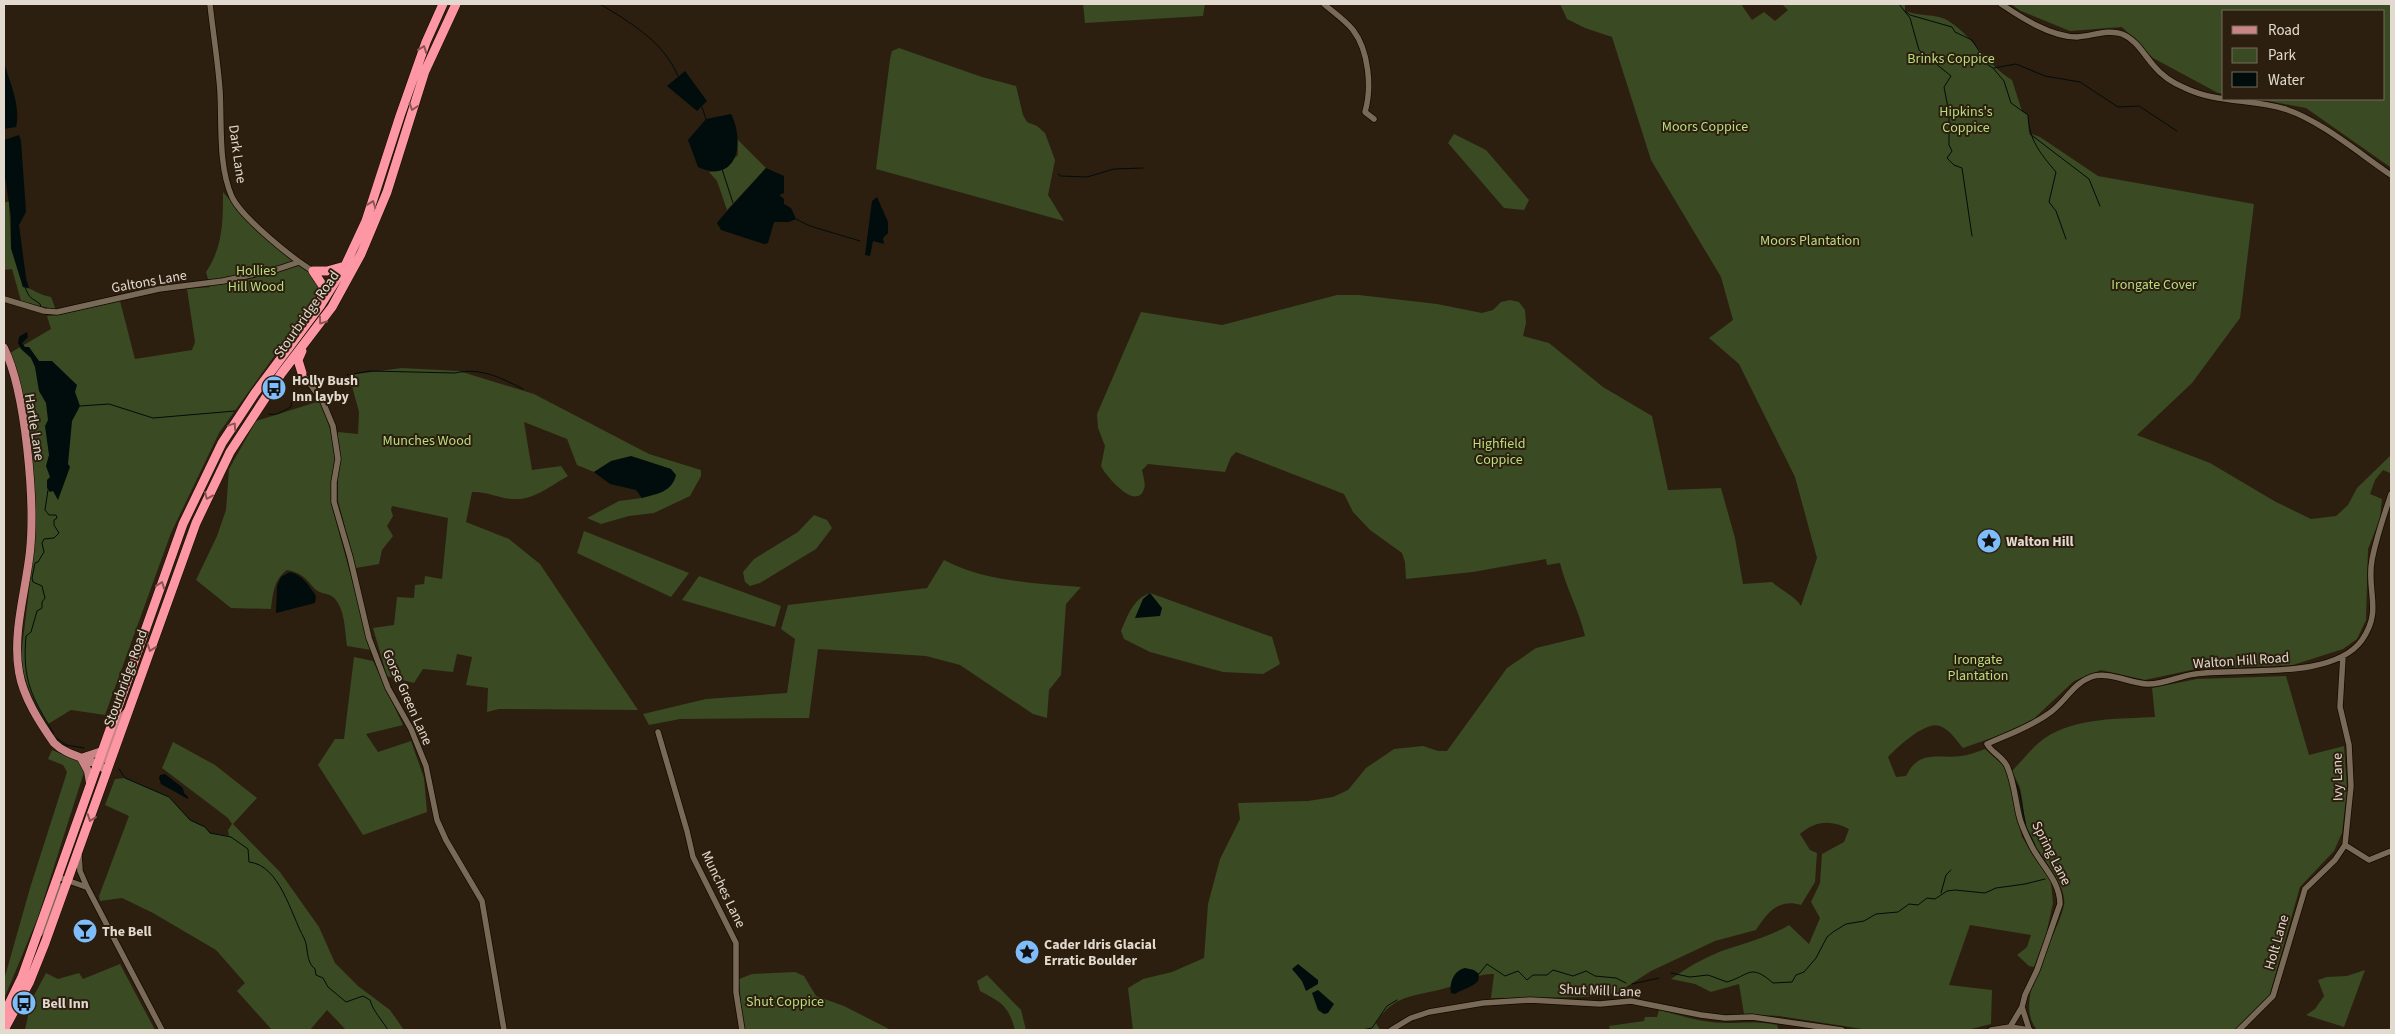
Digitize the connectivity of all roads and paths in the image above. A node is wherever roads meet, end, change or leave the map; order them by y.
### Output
1 (210, 4) edge
2 (443, 4) edge
3 (456, 4) edge
4 (1324, 4) edge
5 (2001, 4) edge
6 (2222, 99) edge
7 (2228, 100) edge
8 (1374, 119) dead end
9 (2391, 175) edge
10 (299, 262) junction
11 (345, 266) junction
12 (314, 271) junction
13 (4, 299) edge
14 (320, 306) junction
15 (304, 344) junction
16 (4, 348) edge
17 (302, 373) junction
18 (281, 374) junction
19 (2391, 494) edge
20 (2343, 656) junction
21 (128, 711) junction
22 (658, 732) dead end
23 (1986, 744) joint
24 (102, 751) junction
25 (81, 758) junction
26 (98, 764) junction
27 (107, 771) junction
28 (90, 785) junction
29 (2345, 845) junction
30 (78, 851) junction
31 (2391, 851) edge
32 (58, 877) junction
33 (68, 882) junction
34 (86, 887) junction
35 (37, 937) junction
36 (2022, 1007) junction
37 (4, 1014) edge
38 (2010, 1027) junction
39 (2028, 1029) edge
40 (4, 1030) edge
41 (162, 1030) edge
42 (504, 1030) edge
43 (742, 1030) edge
44 (1391, 1030) edge
45 (1842, 1030) edge
46 (1991, 1030) edge
47 (2239, 1030) edge

1 - 10 street, Dark Lane
11 -> 2 highway, Stourbridge Road
3 -> 15 highway, Stourbridge Road
4 - 8 street
5 - 6 street
7 - 9 street
10 - 12 street, Dark Lane
10 - 13 street, Galtons Lane
11 - 12 highway
11 - 14 highway, Stourbridge Road
12 - 14 highway
24 -> 14 highway, Stourbridge Road
15 - 17 highway
15 - 18 highway, Stourbridge Road
16 - 25 main road, Hartle Lane
17 - 18 highway
17 - 42 street, Gorse Green Lane
18 -> 21 highway, Stourbridge Road
19 - 20 street, Walton Hill Road
20 - 23 street, Walton Hill Road
20 - 29 street, Ivy Lane
21 - 26 main road
21 - 27 highway, Stourbridge Road
22 - 43 street, Munches Lane
23 - 36 street, Spring Lane
24 - 25 main road
24 - 26 highway, Stourbridge Road
25 - 26 main road, Hartle Lane
25 - 28 main road
26 - 27 main road, Hartle Lane
26 - 28 highway, Stourbridge Road
27 -> 30 highway, Stourbridge Road
28 - 32 highway, Stourbridge Road
29 - 31 street
29 - 47 street, Holt Lane
30 - 33 highway, Stourbridge Road
30 - 34 street
32 - 33 street
32 - 35 highway, Stourbridge Road
33 - 34 street
33 - 35 street
33 - 40 highway, Stourbridge Road
34 - 41 street
35 - 37 highway, Stourbridge Road
36 - 38 street, Spring Lane
36 - 39 street
38 - 39 street
38 - 46 street
44 - 45 street, Shut Mill Lane

